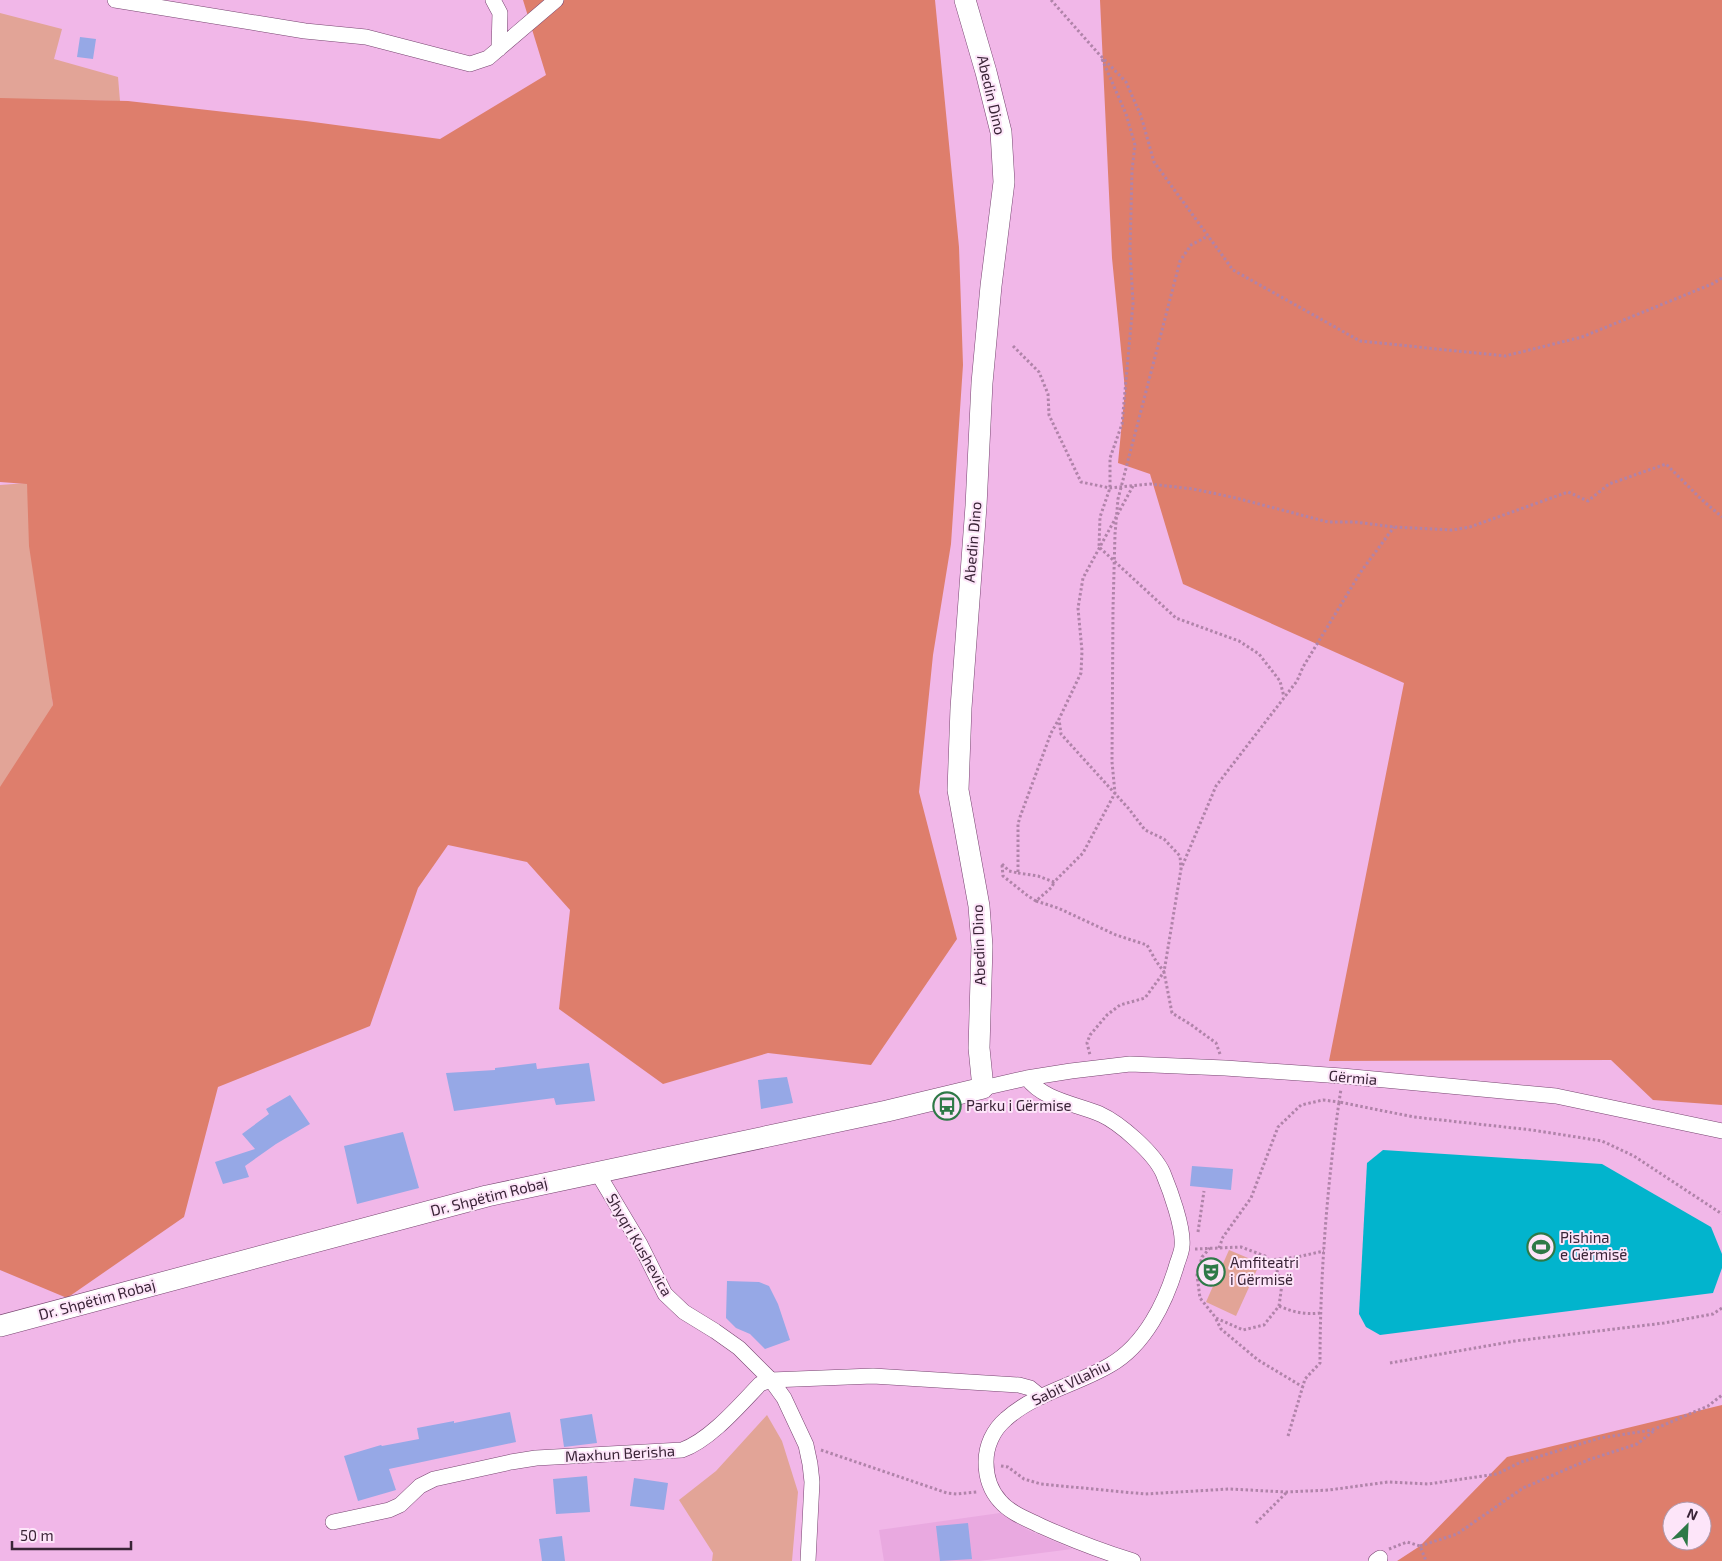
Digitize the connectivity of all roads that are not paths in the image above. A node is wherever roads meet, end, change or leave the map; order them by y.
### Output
1 (114, 0) edge
2 (493, 0) edge
3 (556, 0) edge
4 (965, 0) edge
5 (499, 49) junction
6 (1026, 1078) junction
7 (983, 1088) junction
8 (1722, 1131) edge
9 (597, 1172) junction
10 (0, 1326) edge
11 (771, 1380) junction
12 (1041, 1397) junction
13 (333, 1522) dead end
14 (808, 1561) edge
15 (1133, 1561) edge

1 - 5 street
2 - 5 street
3 - 5 street
4 - 7 street, Abedin Dino
6 - 7 street, Gërmia
6 - 8 street, Gërmia
6 - 12 street, Sabit Vllahiu
7 - 9 street, Dr. Shpëtim Robaj
9 - 10 street, Dr. Shpëtim Robaj
9 - 11 street, Shyqri Kushevica
11 - 12 street
11 - 13 street, Maxhun Berisha
11 - 14 street, Shyqri Kushevica
12 - 15 street, Sabit Vllahiu

